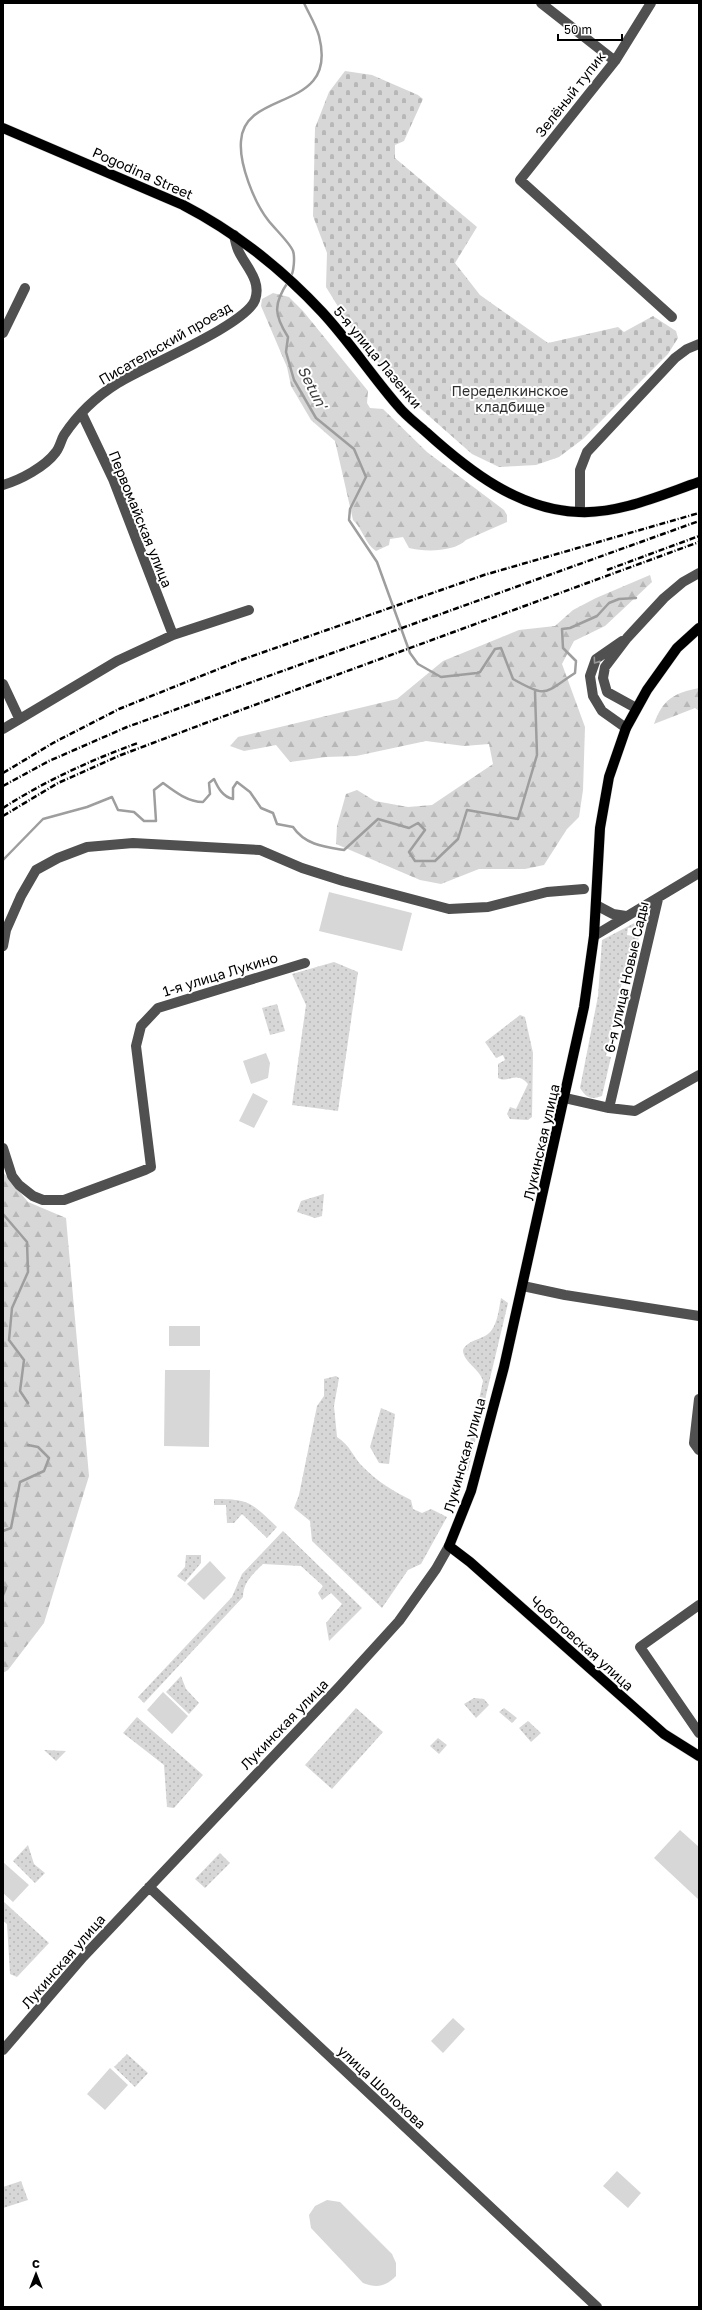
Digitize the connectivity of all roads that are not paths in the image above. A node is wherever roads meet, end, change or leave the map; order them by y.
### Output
1 (541, 3) edge
2 (651, 3) edge
3 (615, 61) junction
4 (3, 128) edge
5 (234, 235) junction
6 (263, 258) joint
7 (25, 288) dead end
8 (672, 317) dead end
9 (3, 334) edge
10 (699, 344) edge
11 (82, 414) junction
12 (699, 482) edge
13 (3, 485) edge
14 (580, 512) junction
15 (699, 573) edge
16 (249, 610) dead end
17 (699, 628) edge
18 (173, 635) junction
19 (627, 638) junction
20 (3, 684) edge
21 (636, 708) junction
22 (20, 718) junction
23 (626, 728) junction
24 (3, 729) edge
25 (699, 873) edge
26 (584, 889) dead end
27 (658, 899) junction
28 (596, 905) junction
29 (626, 916) junction
30 (594, 936) junction
31 (3, 946) edge
32 (305, 963) dead end
33 (699, 1074) edge
34 (565, 1098) junction
35 (609, 1108) junction
36 (3, 1148) edge
37 (523, 1286) junction
38 (699, 1316) edge
39 (699, 1399) edge
40 (697, 1444) edge
41 (449, 1546) junction
42 (699, 1605) edge
43 (699, 1733) edge
44 (699, 1756) edge
45 (149, 1887) junction
46 (3, 2050) edge
47 (597, 2307) edge

1 - 3 street
2 - 3 street, Зелёный тупик
3 - 8 street, Зелёный тупик
4 - 5 main road, Pogodina Street
5 - 6 main road, Pogodina Street
5 - 11 street, Писательский проезд
6 - 14 main road, 5-я улица Лазенки
7 - 9 street
10 - 14 street
11 - 13 street, Писательский проезд
11 - 18 street, Первомайская улица
12 - 14 main road, 5-я улица Лазенки
15 - 19 street
16 - 18 street
17 - 21 main road, Лукинская улица
18 - 22 street
19 - 21 street
19 -> 23 street
20 - 22 street
21 - 23 main road, Лукинская улица
22 - 24 street
23 - 28 main road, Лукинская улица
25 - 27 street, 6-я улица Новые Сады
26 - 31 street
27 - 29 street
27 - 35 street, 6-я улица Новые Сады
28 - 29 street
28 - 30 main road, Лукинская улица
29 - 30 street
30 - 34 main road, Лукинская улица
32 - 36 street, 1-я улица Лукино
33 - 35 street
34 - 35 street
34 - 37 main road, Лукинская улица
37 - 38 street
37 - 41 main road, Лукинская улица
39 - 40 street
41 - 44 main road, Чоботовская улица
41 - 45 street, Лукинская улица
42 - 43 street
45 - 46 street, Лукинская улица
45 - 47 street, улица Шолохова

